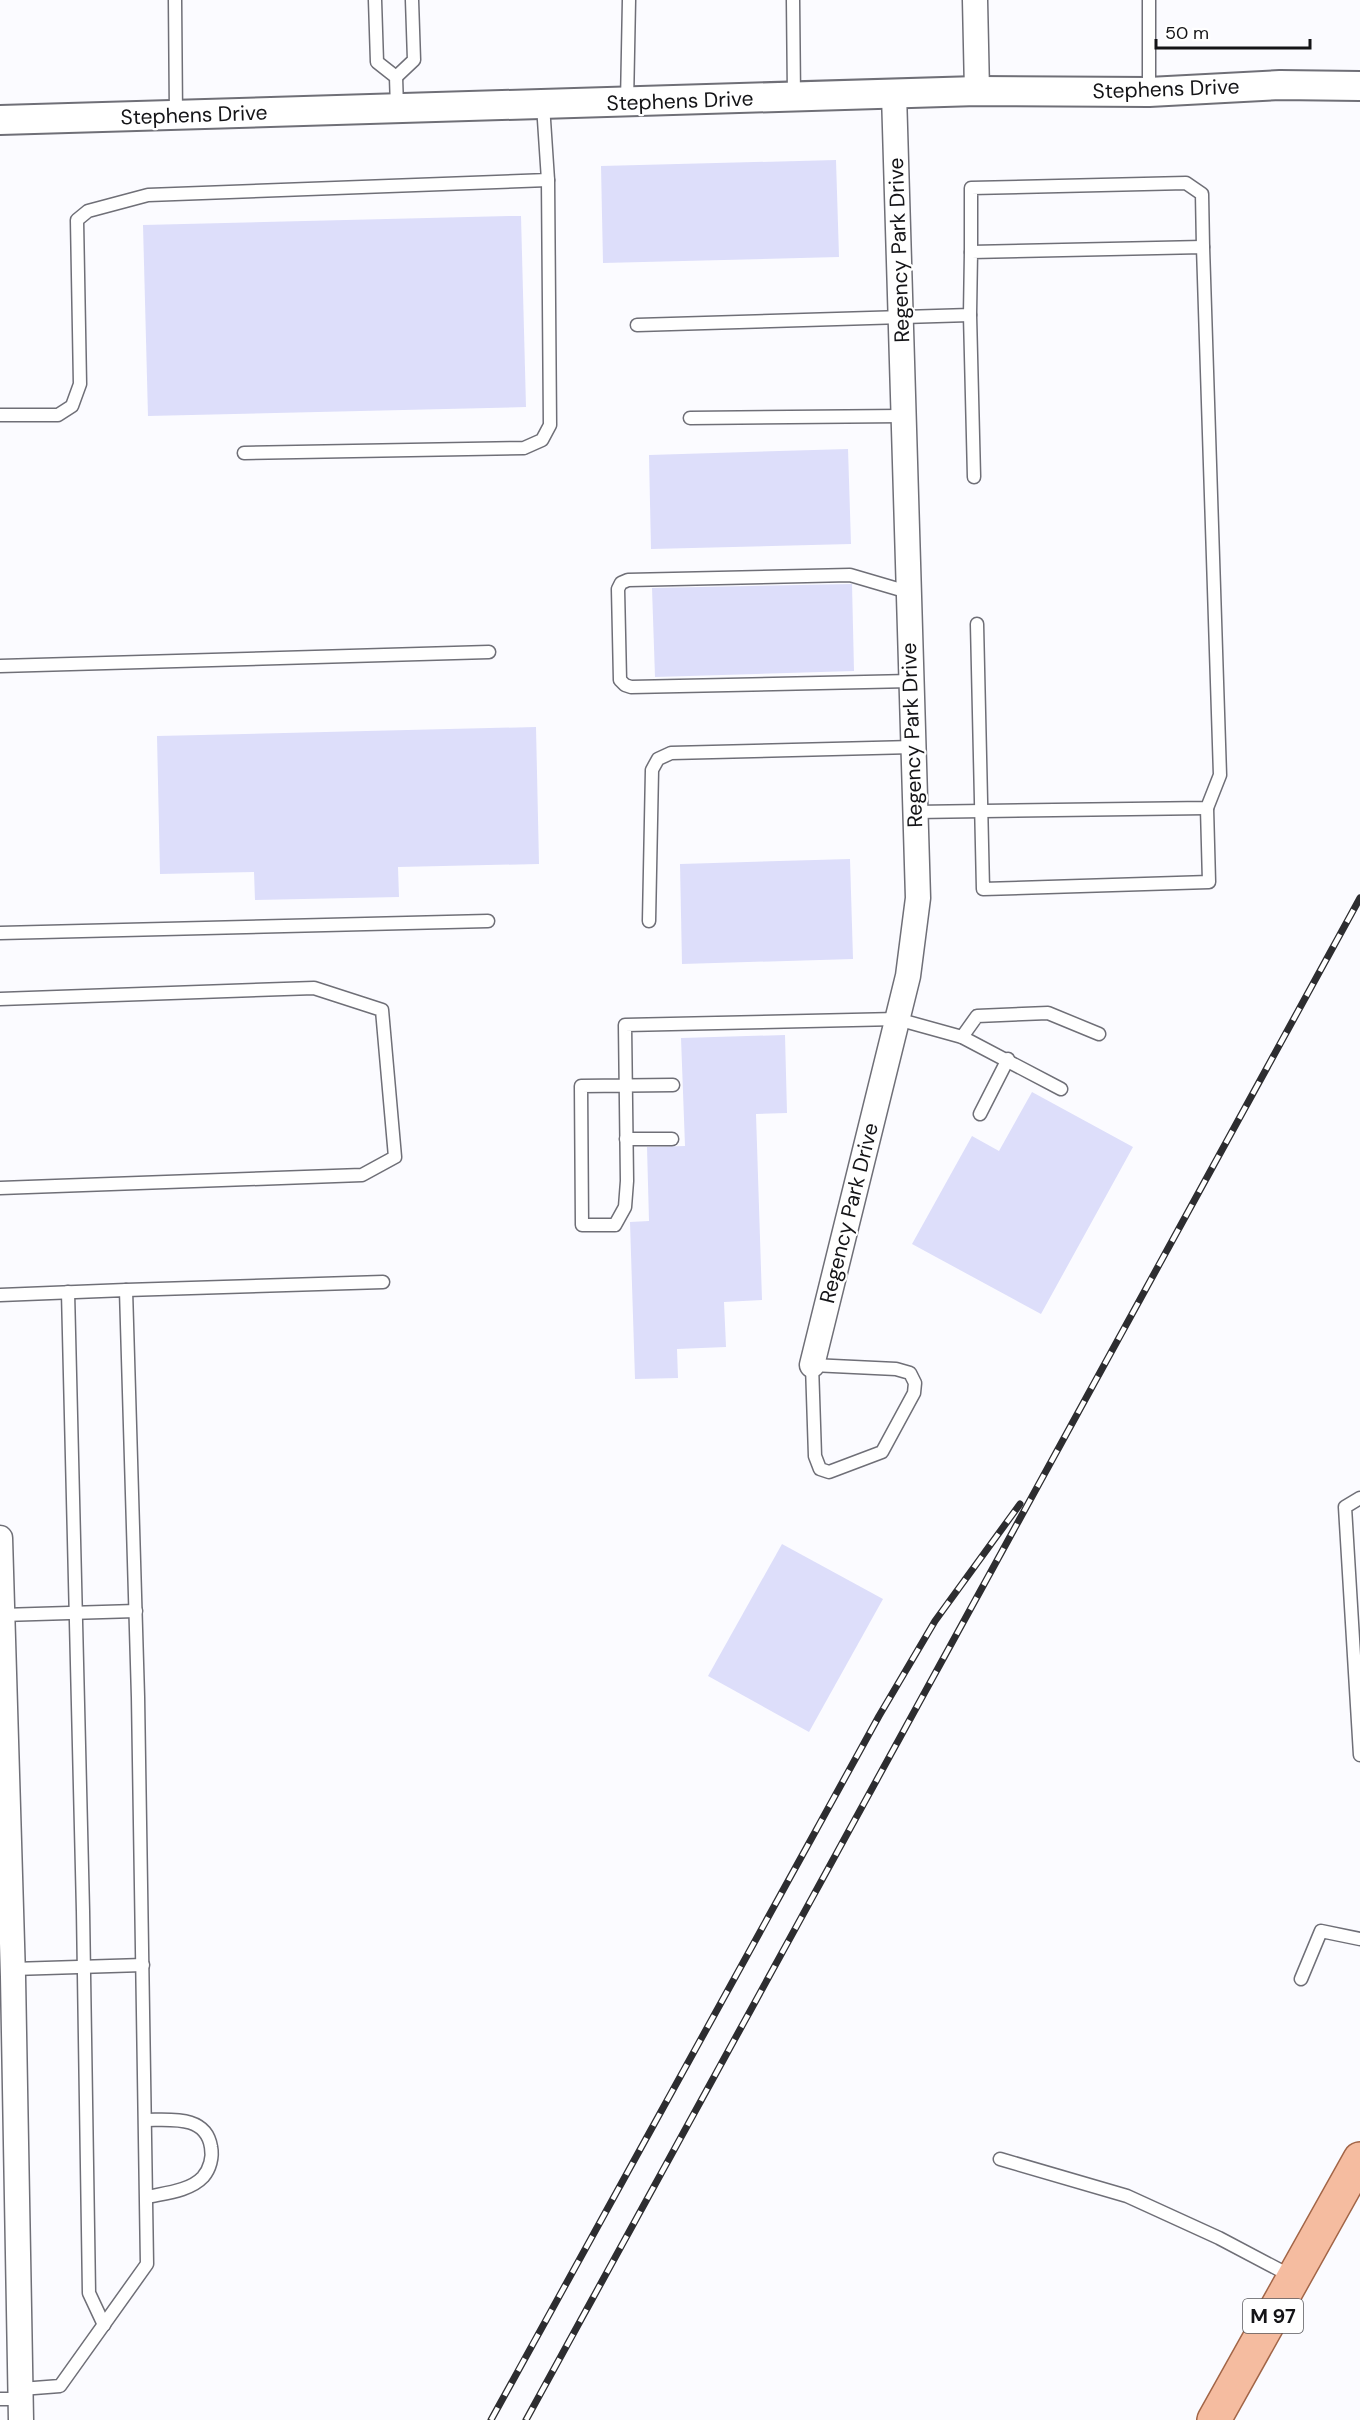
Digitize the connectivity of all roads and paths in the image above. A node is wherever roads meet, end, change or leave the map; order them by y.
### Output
1 (175, 0) edge
2 (375, 0) edge
3 (412, 0) edge
4 (629, 0) edge
5 (793, 0) edge
6 (975, 0) edge
7 (1149, 0) edge
8 (396, 77) junction
9 (1360, 86) edge
10 (977, 91) junction
11 (1149, 92) junction
12 (894, 94) junction
13 (794, 97) junction
14 (627, 103) junction
15 (543, 105) junction
16 (398, 109) junction
17 (176, 115) junction
18 (0, 120) edge
19 (548, 180) junction
20 (1203, 247) junction
21 (971, 252) junction
22 (970, 315) junction
23 (900, 316) junction
24 (637, 325) dead end
25 (0, 415) edge
26 (903, 416) junction
27 (690, 418) dead end
28 (244, 453) dead end
29 (974, 477) dead end
30 (908, 592) junction
31 (977, 624) dead end
32 (489, 652) dead end
33 (0, 666) edge
34 (911, 681) junction
35 (913, 747) junction
36 (1208, 808) junction
37 (915, 812) junction
38 (980, 812) junction
39 (488, 921) dead end
40 (649, 921) dead end
41 (0, 933) edge
42 (0, 999) edge
43 (897, 1019) junction
44 (1099, 1034) dead end
45 (962, 1037) junction
46 (1008, 1059) junction
47 (626, 1085) junction
48 (673, 1085) dead end
49 (1061, 1089) dead end
50 (980, 1114) dead end
51 (626, 1138) junction
52 (672, 1138) dead end
53 (0, 1188) edge
54 (383, 1282) dead end
55 (126, 1290) junction
56 (68, 1292) junction
57 (0, 1295) edge
58 (812, 1365) junction
59 (1360, 1498) edge
60 (0, 1538) edge
61 (135, 1611) junction
62 (76, 1613) junction
63 (2, 1615) junction
64 (1360, 1755) edge
65 (1360, 1939) edge
66 (143, 1965) junction
67 (84, 1966) junction
68 (13, 1970) junction
69 (1301, 1979) dead end
70 (146, 2120) junction
71 (1000, 2159) dead end
72 (1360, 2159) edge
73 (147, 2197) junction
74 (1294, 2277) junction
75 (104, 2325) junction
76 (16, 2402) edge
77 (1214, 2420) edge

1 - 17 lane
2 - 8 lane
3 - 8 lane
4 - 14 lane
5 - 13 lane
6 - 10 street
7 - 11 lane
8 - 16 lane
9 - 11 street, Stephens Drive
10 - 11 street, Stephens Drive
10 - 12 street, Stephens Drive
12 - 13 street, Stephens Drive
12 - 23 street, Regency Park Drive
13 - 14 street, Stephens Drive
14 - 15 street, Stephens Drive
15 - 16 street, Stephens Drive
15 - 19 lane
16 - 17 street, Stephens Drive
17 - 18 street, Stephens Drive
19 - 25 lane
19 - 28 lane
20 - 21 lane
20 - 21 lane
20 - 36 lane
21 - 22 lane
22 - 23 lane
22 - 29 lane
23 - 24 lane
23 - 26 street, Regency Park Drive
26 - 27 lane
26 - 30 street, Regency Park Drive
30 - 34 street, Regency Park Drive
30 - 34 lane
31 - 38 lane
32 - 33 lane
34 - 35 street, Regency Park Drive
35 - 37 street, Regency Park Drive
35 - 40 lane
36 - 38 lane
36 - 38 lane
37 - 38 lane
37 - 43 street, Regency Park Drive
39 - 41 lane
42 - 53 lane
43 - 45 lane
43 - 47 lane
43 - 58 street, Regency Park Drive
44 - 45 lane
45 - 46 lane
46 - 49 lane
46 - 50 lane
47 - 48 lane
47 - 51 lane
47 - 51 lane
51 - 52 lane
54 - 55 lane
55 - 56 lane
55 - 61 lane
56 - 57 lane
56 - 62 lane
58 - 58 lane
59 - 64 lane
60 - 63 street
61 - 62 lane
61 - 66 lane
62 - 63 lane
62 - 67 lane
63 - 68 street
65 - 69 lane
66 - 67 lane
66 - 70 lane
67 - 68 lane
67 - 75 lane
68 - 76 street
70 - 73 lane
70 - 73 lane
71 - 74 lane
72 - 74 main road, M 97
73 - 75 lane
74 - 77 main road, M 97
75 - 76 lane

